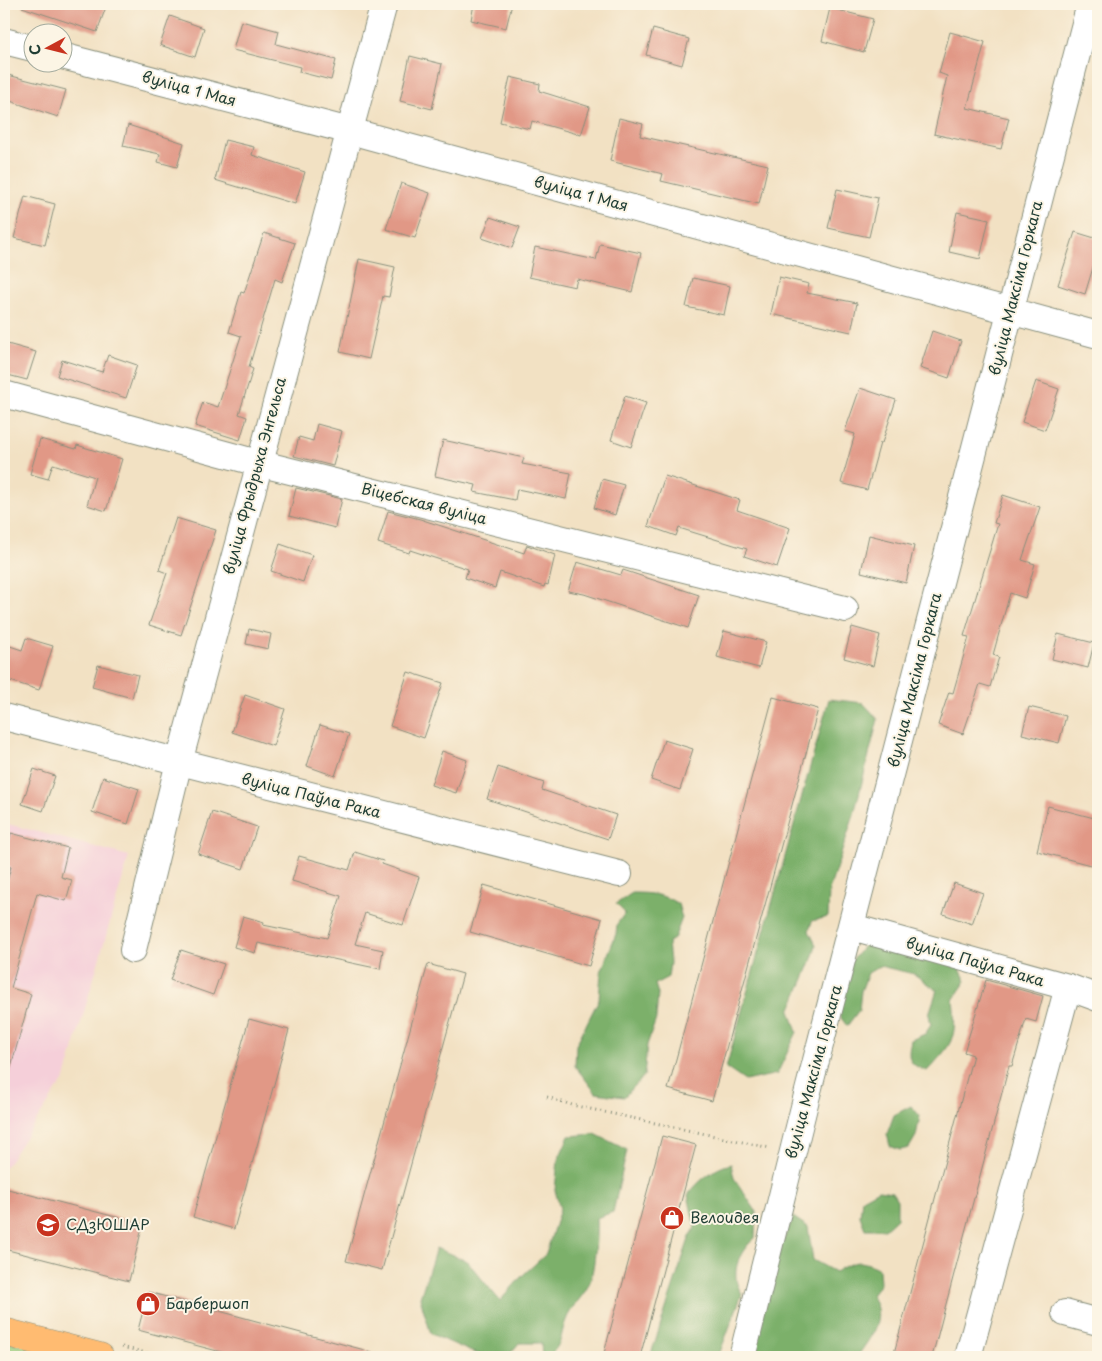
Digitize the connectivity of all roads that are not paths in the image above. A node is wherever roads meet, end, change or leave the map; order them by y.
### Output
1 (384, 4) edge
2 (1090, 4) edge
3 (4, 40) edge
4 (22, 45) edge
5 (72, 59) edge
6 (350, 131) junction
7 (1010, 312) junction
8 (1098, 335) edge
9 (4, 394) edge
10 (258, 463) junction
11 (845, 609) dead end
12 (4, 717) edge
13 (179, 762) junction
14 (619, 874) dead end
15 (852, 927) junction
16 (133, 950) dead end
17 (1068, 987) junction
18 (1098, 998) edge
19 (1065, 1313) dead end
20 (1098, 1322) edge
21 (4, 1332) edge
22 (100, 1357) edge
23 (742, 1357) edge
24 (968, 1357) edge

1 - 6 street, вуліца Фрыдрыха Энгельса
2 - 7 street, вуліца Максіма Горкага
3 - 4 street
5 - 6 street, вуліца 1 Мая
6 - 7 street, вуліца 1 Мая
6 - 10 street, вуліца Фрыдрыха Энгельса
7 - 8 street, вуліца 1 Мая
7 - 15 street, вуліца Максіма Горкага
9 - 10 street, Віцебская вуліца
10 - 11 street, Віцебская вуліца
10 - 13 street, вуліца Фрыдрыха Энгельса
12 - 13 street, вуліца Паўла Рака
13 - 14 street, вуліца Паўла Рака
13 - 16 street, вуліца Фрыдрыха Энгельса
15 - 17 street, вуліца Паўла Рака
15 - 23 street, вуліца Максіма Горкага
17 - 18 street, вуліца Паўла Рака
17 - 24 street
19 - 20 street
21 - 22 main road

